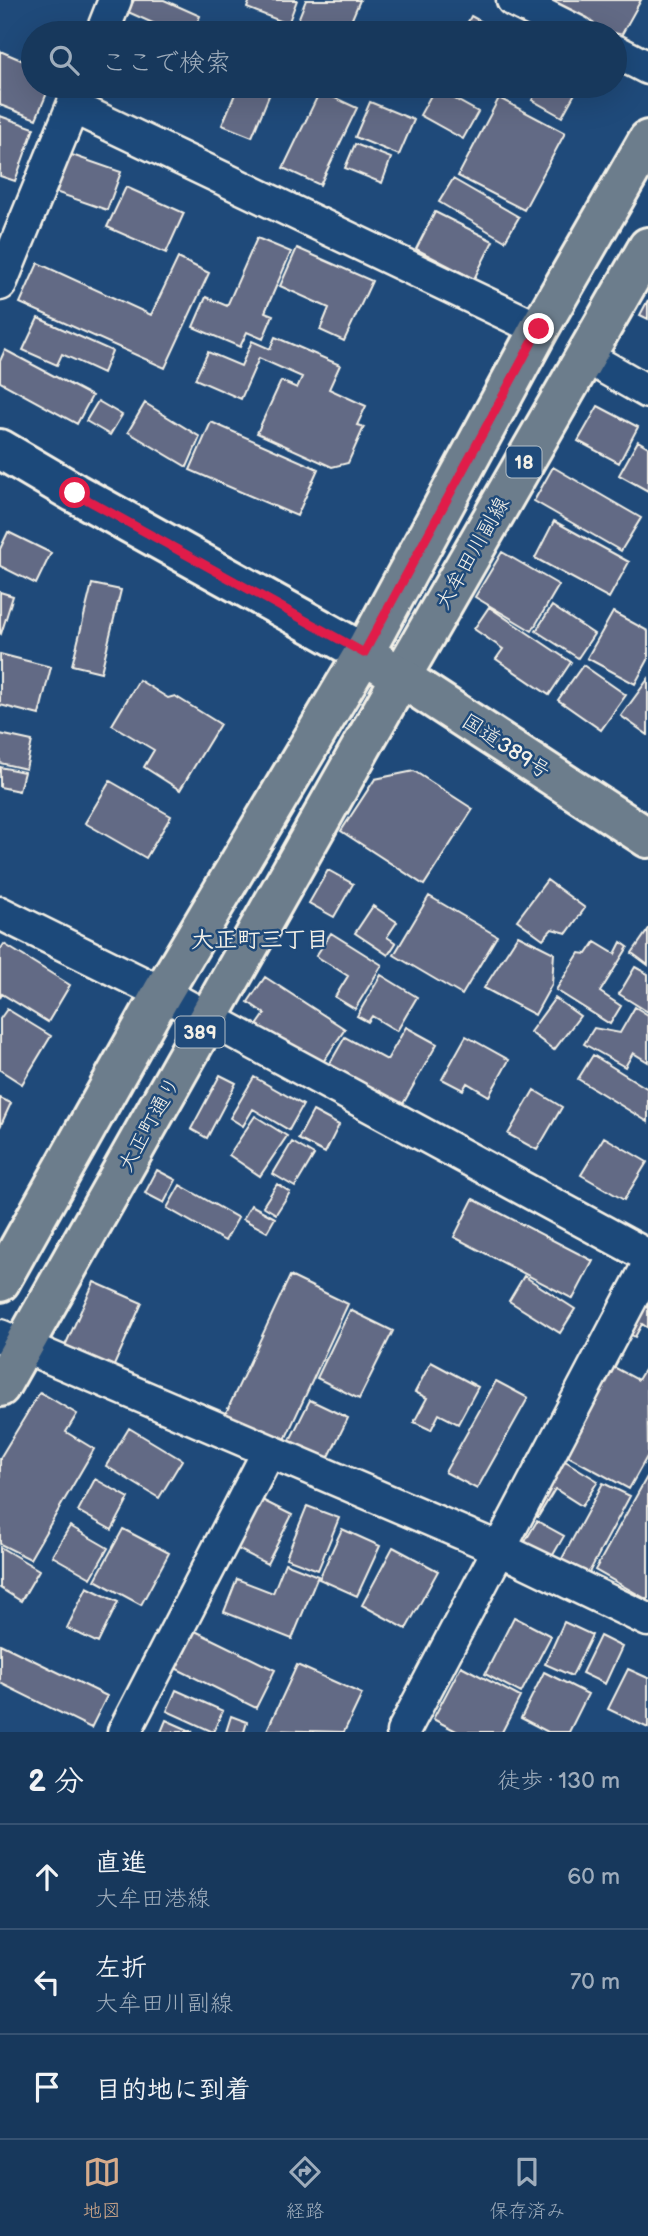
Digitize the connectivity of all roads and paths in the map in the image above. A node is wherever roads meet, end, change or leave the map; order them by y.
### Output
1 (115, 0) edge
2 (513, 0) edge
3 (107, 21) edge
4 (555, 21) edge
5 (627, 57) edge
6 (648, 68) edge
7 (76, 98) edge
8 (81, 98) edge
9 (648, 140) edge
10 (648, 247) edge
11 (0, 284) edge
12 (539, 329) junction
13 (585, 356) junction
14 (648, 393) edge
15 (0, 449) edge
16 (364, 653) junction
17 (401, 677) junction
18 (648, 838) edge
19 (0, 913) edge
20 (162, 993) junction
21 (208, 1018) junction
22 (648, 1256) edge
23 (648, 1266) edge
24 (0, 1282) edge
25 (12, 1341) edge
26 (0, 1387) edge
27 (269, 1451) junction
28 (500, 1549) junction
29 (648, 1620) edge
30 (124, 1732) edge
31 (403, 1732) edge

1 - 3 street
2 - 4 street
5 - 6 street
7 - 11 street
8 - 12 street
9 - 12 main road, 18
10 - 13 main road, 大牟田川副線 / 18
12 - 16 main road, 18
13 - 14 street
13 - 17 main road, 大牟田川副線 / 18
15 - 16 main road
16 - 17 main road, 国道389号
16 - 20 main road, 389
17 - 18 main road, 国道389号
17 - 21 main road, 大正町通り / 389
19 - 20 street
20 - 21 street
20 - 24 main road, 389
21 - 22 street
21 - 25 main road, 大正町通り / 389
23 - 28 street
25 - 26 main road, 大正町通り / 389
25 - 27 street
27 - 28 street
27 - 30 street
28 - 29 street
28 - 31 street

